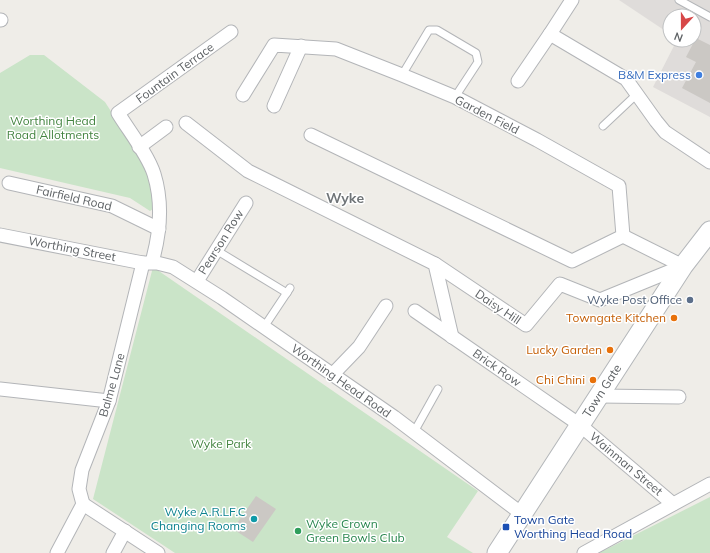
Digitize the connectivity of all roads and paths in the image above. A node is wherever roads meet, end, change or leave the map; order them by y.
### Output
1 (572, 0) edge
2 (680, 0) edge
3 (710, 16) edge
4 (231, 32) dead end
5 (550, 34) junction
6 (301, 46) junction
7 (405, 70) dead end
8 (518, 81) dead end
9 (638, 94) junction
10 (243, 95) dead end
11 (455, 98) junction
12 (274, 106) dead end
13 (186, 123) dead end
14 (603, 126) dead end
15 (166, 127) dead end
16 (311, 135) dead end
17 (139, 147) junction
18 (710, 162) edge
19 (10, 183) dead end
20 (246, 202) dead end
21 (159, 229) junction
22 (710, 231) edge
23 (0, 235) edge
24 (623, 236) junction
25 (216, 250) junction
26 (148, 263) junction
27 (435, 264) junction
28 (683, 266) junction
29 (197, 282) junction
30 (386, 306) dead end
31 (415, 312) dead end
32 (264, 327) junction
33 (452, 337) junction
34 (333, 374) junction
35 (0, 389) edge
36 (438, 389) dead end
37 (599, 396) junction
38 (679, 397) dead end
39 (109, 401) junction
40 (580, 425) junction
41 (414, 432) junction
42 (710, 484) edge
43 (84, 504) junction
44 (673, 504) junction
45 (522, 514) junction
46 (125, 531) junction
47 (57, 553) edge
48 (113, 553) edge
49 (158, 553) edge
50 (497, 553) edge
51 (584, 553) edge

1 - 5 street
2 - 3 lane
4 - 17 street, Fountain Terrace
5 - 8 street
5 - 9 street
6 - 10 street, Garden Field
6 - 11 street, Garden Field
6 - 12 street
7 - 11 lane
9 - 14 lane
9 - 18 street
11 - 24 street, Garden Field
13 - 27 street
15 - 17 street
16 - 24 street
17 - 21 street
19 - 21 street, Fairfield Road
20 - 25 street, Pearson Row
21 - 26 street
22 - 28 main road, Town Gate
23 - 26 street, Worthing Street
24 - 28 street
25 - 29 street, Pearson Row
25 - 32 lane
26 - 29 street, Worthing Head Road
26 - 39 street, Balme Lane
27 - 28 street, Daisy Hill
27 - 33 street
28 - 37 main road, Town Gate
29 - 32 street, Worthing Head Road
30 - 34 street
31 - 33 street, Brick Row
32 - 34 street, Worthing Head Road
33 - 40 street, Brick Row
34 - 41 street, Worthing Head Road
35 - 39 street
36 - 41 lane
37 - 38 street
37 - 40 main road, Town Gate
39 - 43 street, Balme Lane
40 - 44 street, Wainman Street
40 - 45 main road, Town Gate
41 - 45 street, Worthing Head Road
42 - 44 street
43 - 46 street
43 - 47 street
44 - 51 street
45 - 50 main road, Town Gate
46 - 48 street
46 - 49 street

